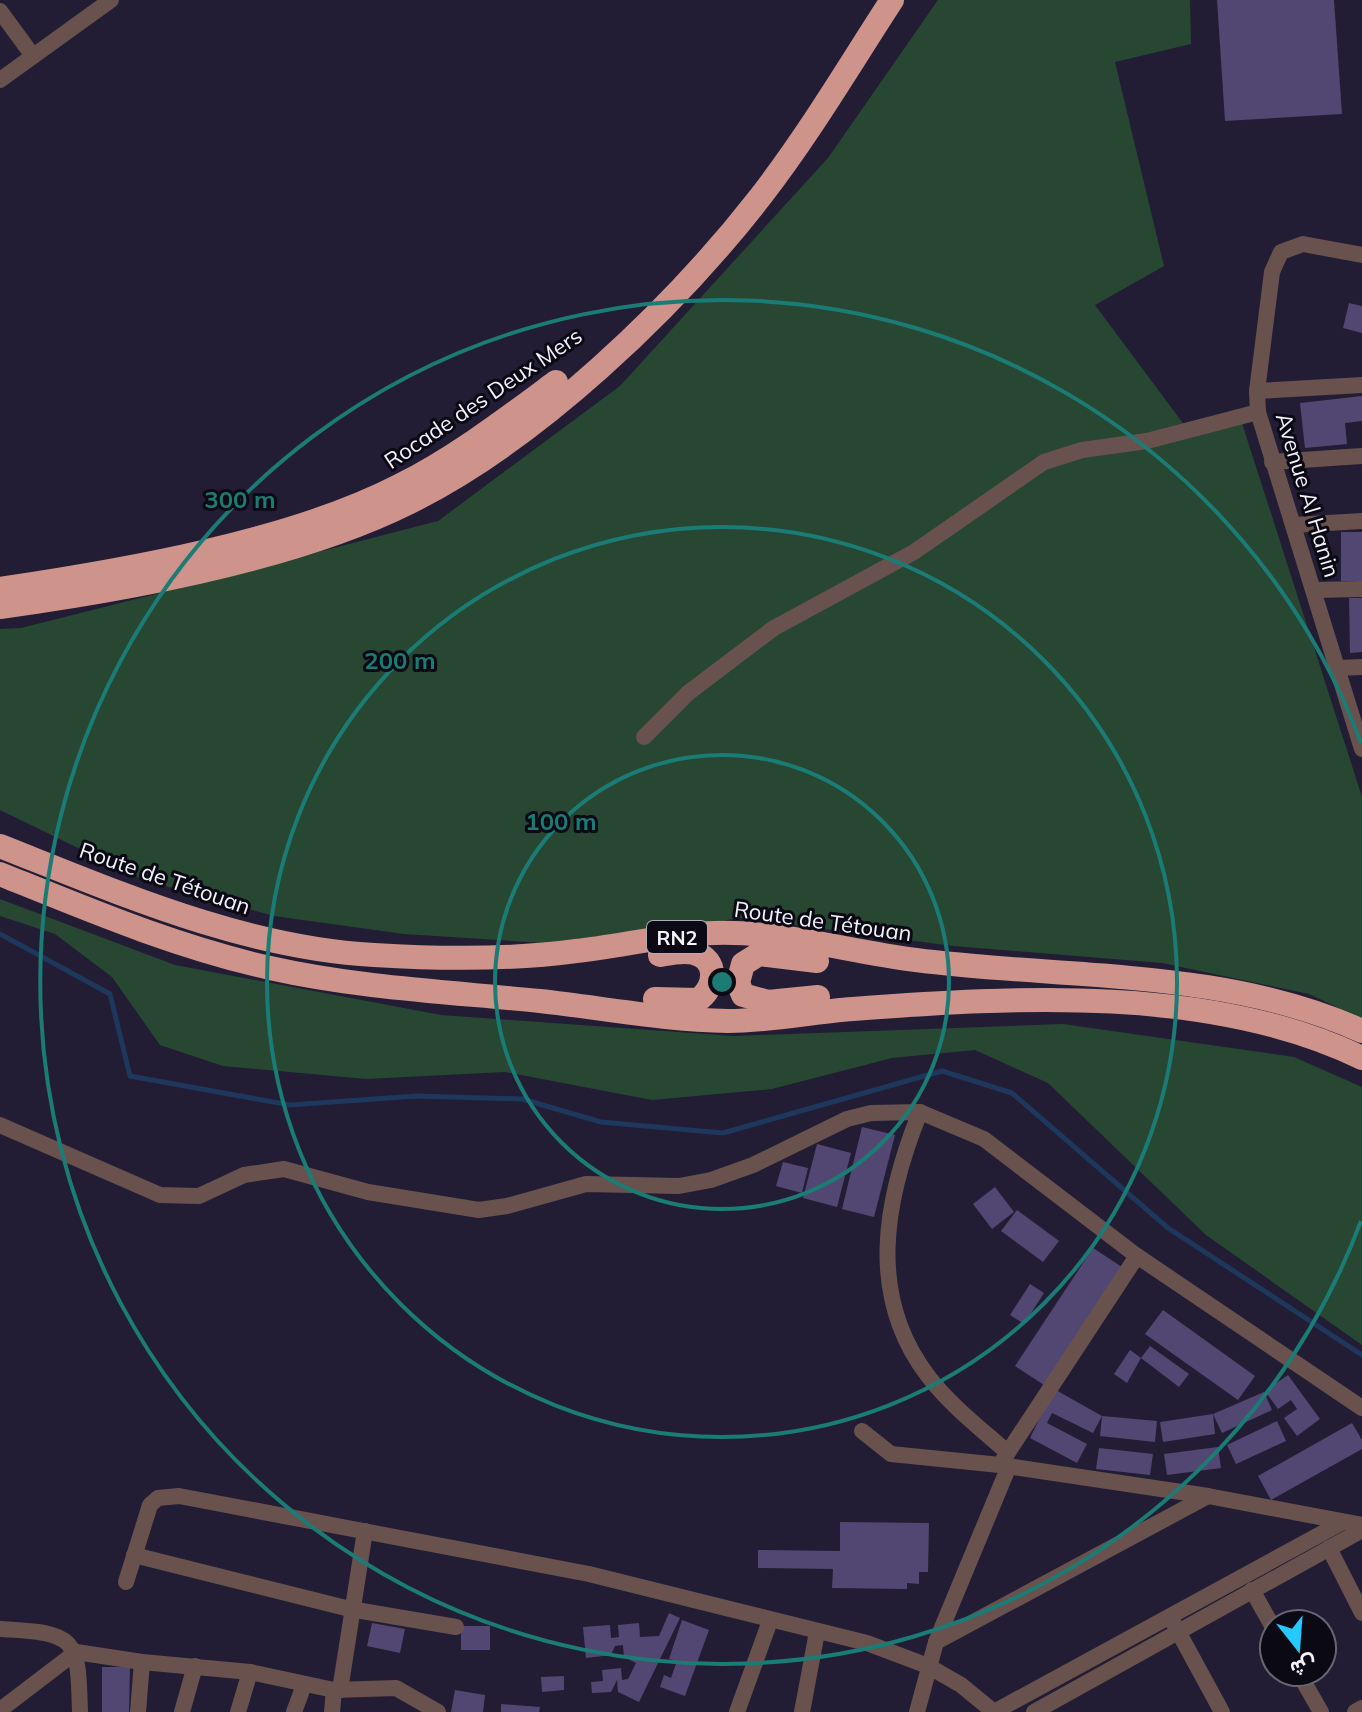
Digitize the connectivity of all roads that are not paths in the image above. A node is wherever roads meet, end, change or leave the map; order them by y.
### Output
1 (111, 0) edge
2 (892, 0) edge
3 (0, 11) edge
4 (33, 56) junction
5 (0, 80) edge
6 (1362, 255) edge
7 (660, 310) junction
8 (1362, 385) edge
9 (1257, 391) junction
10 (1258, 412) junction
11 (1362, 456) edge
12 (1272, 462) junction
13 (1362, 521) edge
14 (1294, 525) junction
15 (0, 589) edge
16 (1362, 589) edge
17 (1314, 590) junction
18 (0, 607) edge
19 (1362, 667) edge
20 (1338, 668) junction
21 (644, 737) dead end
22 (1362, 749) edge
23 (0, 846) edge
24 (0, 874) edge
25 (373, 955) junction
26 (1138, 979) junction
27 (369, 985) junction
28 (1117, 1004) junction
29 (1362, 1031) edge
30 (1362, 1058) edge
31 (920, 1112) junction
32 (0, 1125) edge
33 (1137, 1256) junction
34 (1362, 1408) edge
35 (862, 1431) dead end
36 (1005, 1461) junction
37 (1208, 1496) junction
38 (1341, 1523) junction
39 (1362, 1528) edge
40 (365, 1531) junction
41 (1329, 1548) junction
42 (134, 1555) junction
43 (126, 1582) dead end
44 (1252, 1590) junction
45 (1262, 1608) edge
46 (350, 1609) junction
47 (1362, 1613) edge
48 (1169, 1615) junction
49 (770, 1621) junction
50 (456, 1627) dead end
51 (0, 1629) edge
52 (1177, 1631) junction
53 (817, 1632) junction
54 (936, 1642) junction
55 (76, 1652) junction
56 (142, 1662) junction
57 (195, 1666) junction
58 (928, 1666) junction
59 (250, 1672) junction
60 (304, 1685) junction
61 (1307, 1688) edge
62 (337, 1690) junction
63 (1362, 1708) edge
64 (0, 1710) edge
65 (80, 1712) edge
66 (138, 1712) edge
67 (182, 1712) edge
68 (238, 1712) edge
69 (294, 1712) edge
70 (332, 1712) edge
71 (438, 1712) edge
72 (737, 1712) edge
73 (802, 1712) edge
74 (917, 1712) edge
75 (994, 1712) edge
76 (1034, 1712) edge
77 (1222, 1712) edge
78 (1321, 1712) edge
79 (1355, 1712) edge

1 - 4 street
2 - 7 highway, Rocade des Deux Mers
3 - 4 street
4 - 5 street
6 - 9 street, Avenue Al Hanin
7 - 15 highway, Rocade des Deux Mers
7 - 18 highway, Rocade des Deux Mers
8 - 9 street
9 - 10 street, Avenue Al Hanin
10 - 12 street, Avenue Al Hanin
10 - 21 street
11 - 12 street
12 - 14 street, Avenue Al Hanin
13 - 14 street
14 - 17 street, Avenue Al Hanin
16 - 17 street
17 - 20 street, Avenue Al Hanin
19 - 20 street
20 - 22 street, Avenue Al Hanin
23 - 25 highway, Route de Tétouan / RN2
24 - 27 highway
25 - 26 highway, Route de Tétouan / RN2
25 - 27 highway
26 - 28 highway
26 - 29 highway, Route de Tétouan / RN2
27 - 28 highway
28 - 30 highway
31 - 32 street
31 - 33 street
31 - 36 street
33 - 34 street
33 - 36 street
35 - 36 street
36 - 37 street
36 - 54 street
37 - 38 street
37 - 54 street
38 - 39 street
38 - 48 street
39 - 41 street
40 - 42 street
40 - 46 street
40 - 49 street
41 - 44 street
41 - 47 street
42 - 43 street
42 - 46 street
44 - 45 street
44 - 52 street
46 - 50 street
46 - 62 street
48 - 52 street
48 - 75 street
49 - 53 street
49 - 72 street
51 - 55 street
52 - 76 street
52 - 77 street
53 - 58 street
53 - 73 street
54 - 58 street
55 - 56 street
55 - 64 street
55 - 65 street
56 - 57 street
56 - 66 street
57 - 59 street
57 - 67 street
58 - 74 street
58 - 75 street
59 - 60 street
59 - 68 street
60 - 62 street
60 - 69 street
61 - 78 street
62 - 70 street
62 - 71 street
63 - 79 street

